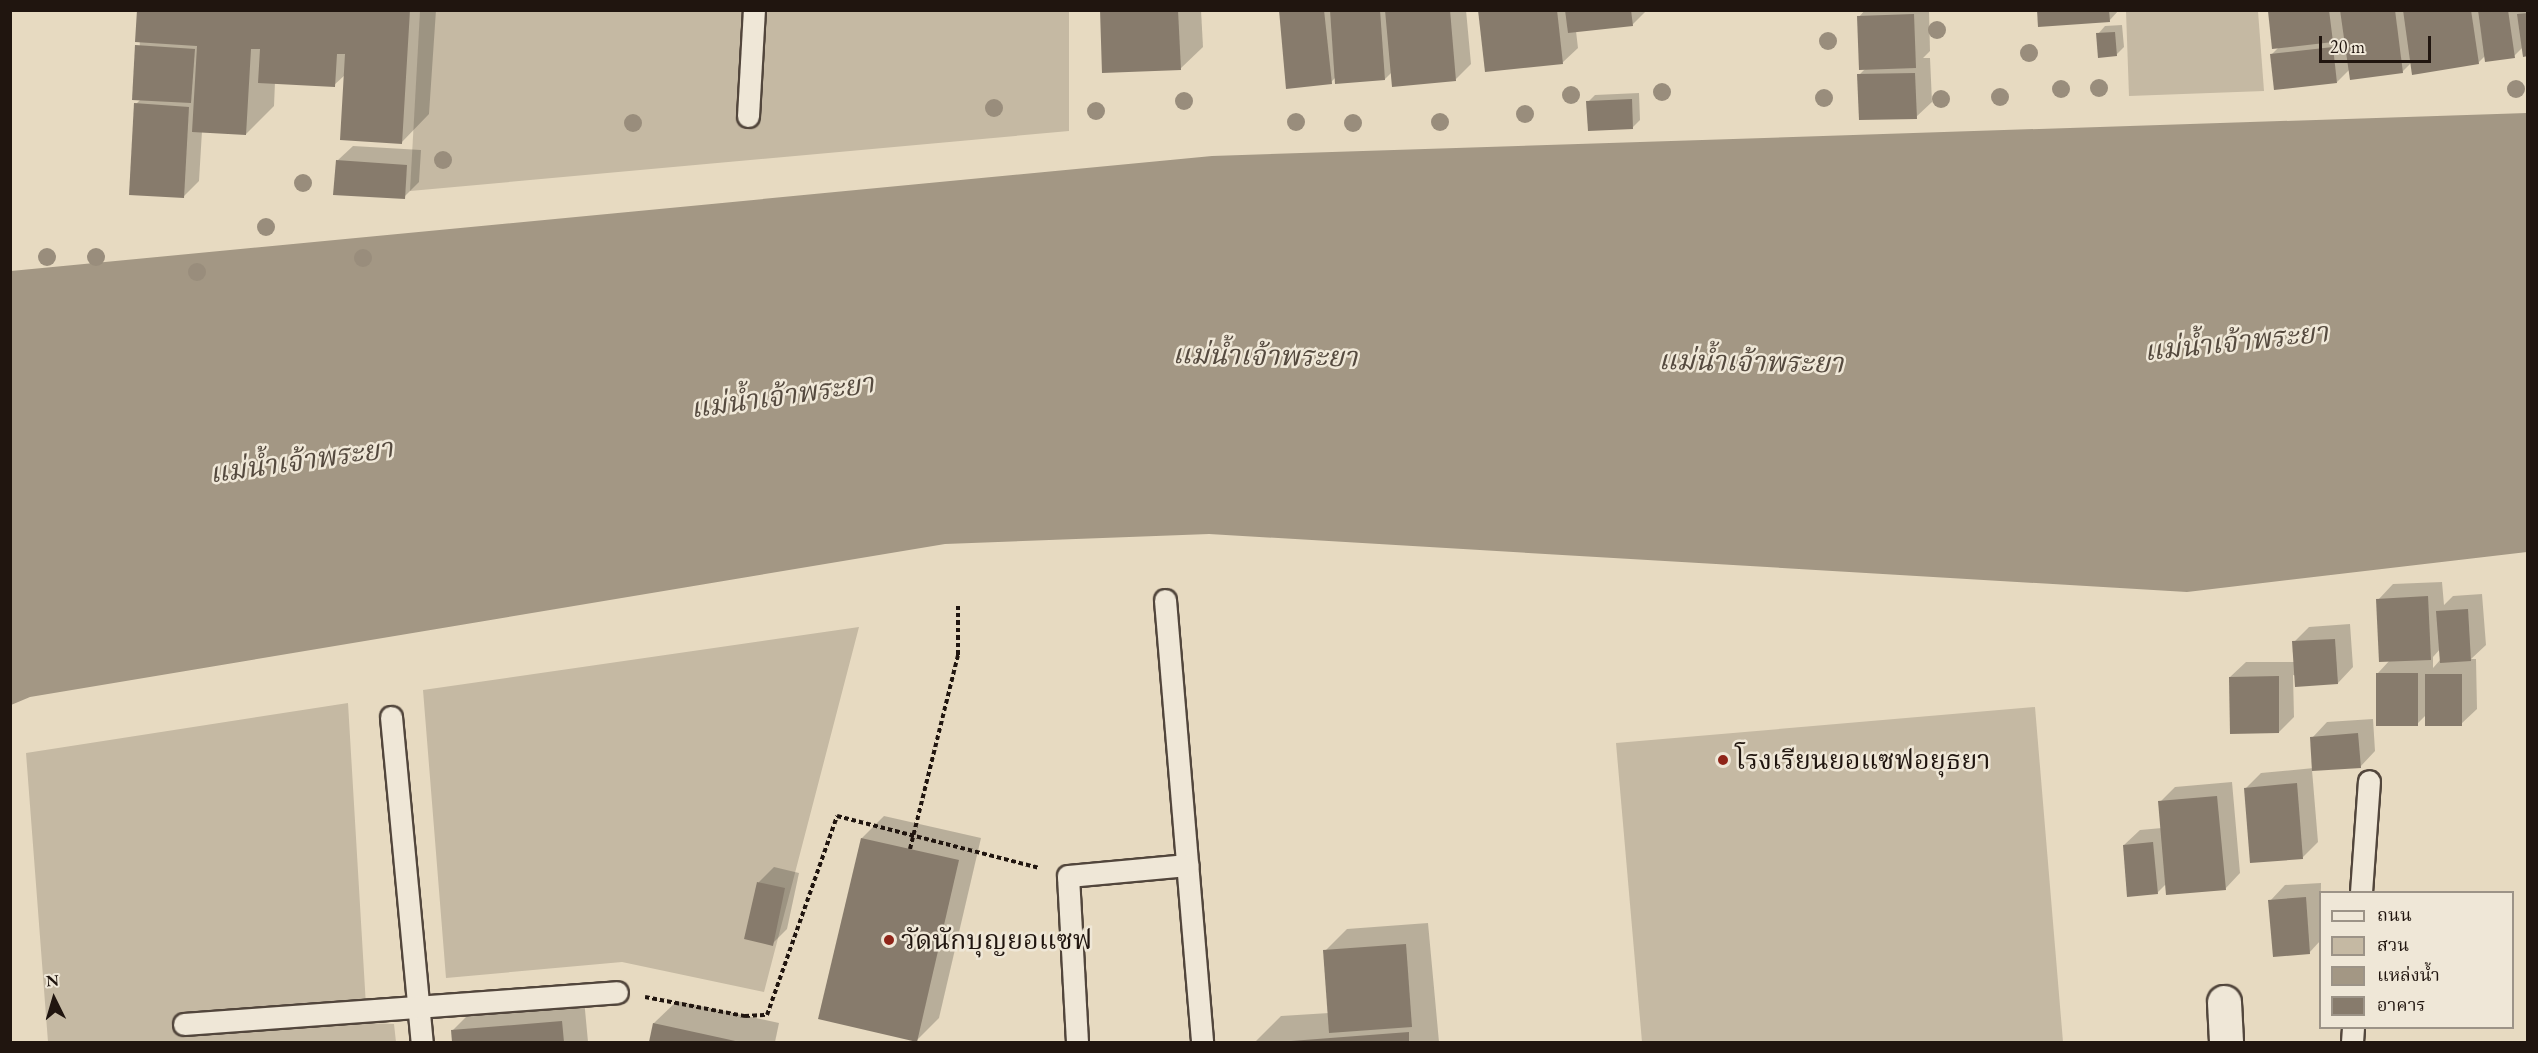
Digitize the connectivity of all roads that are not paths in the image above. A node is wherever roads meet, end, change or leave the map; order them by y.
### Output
1 (754, 10) edge
2 (748, 116) dead end
3 (1165, 600) dead end
4 (391, 717) dead end
5 (2369, 781) dead end
6 (1187, 865) junction
7 (2361, 891) edge
8 (617, 992) road end
9 (2224, 1002) dead end
10 (419, 1007) junction
11 (184, 1024) dead end
12 (422, 1042) edge
13 (1077, 1042) edge
14 (1202, 1042) edge
15 (2226, 1042) edge

1 - 2 lane
3 - 6 lane
4 - 10 lane
5 - 7 lane
6 - 13 lane
6 - 14 lane
8 - 10 lane
9 - 15 street
10 - 11 lane
10 - 12 lane

